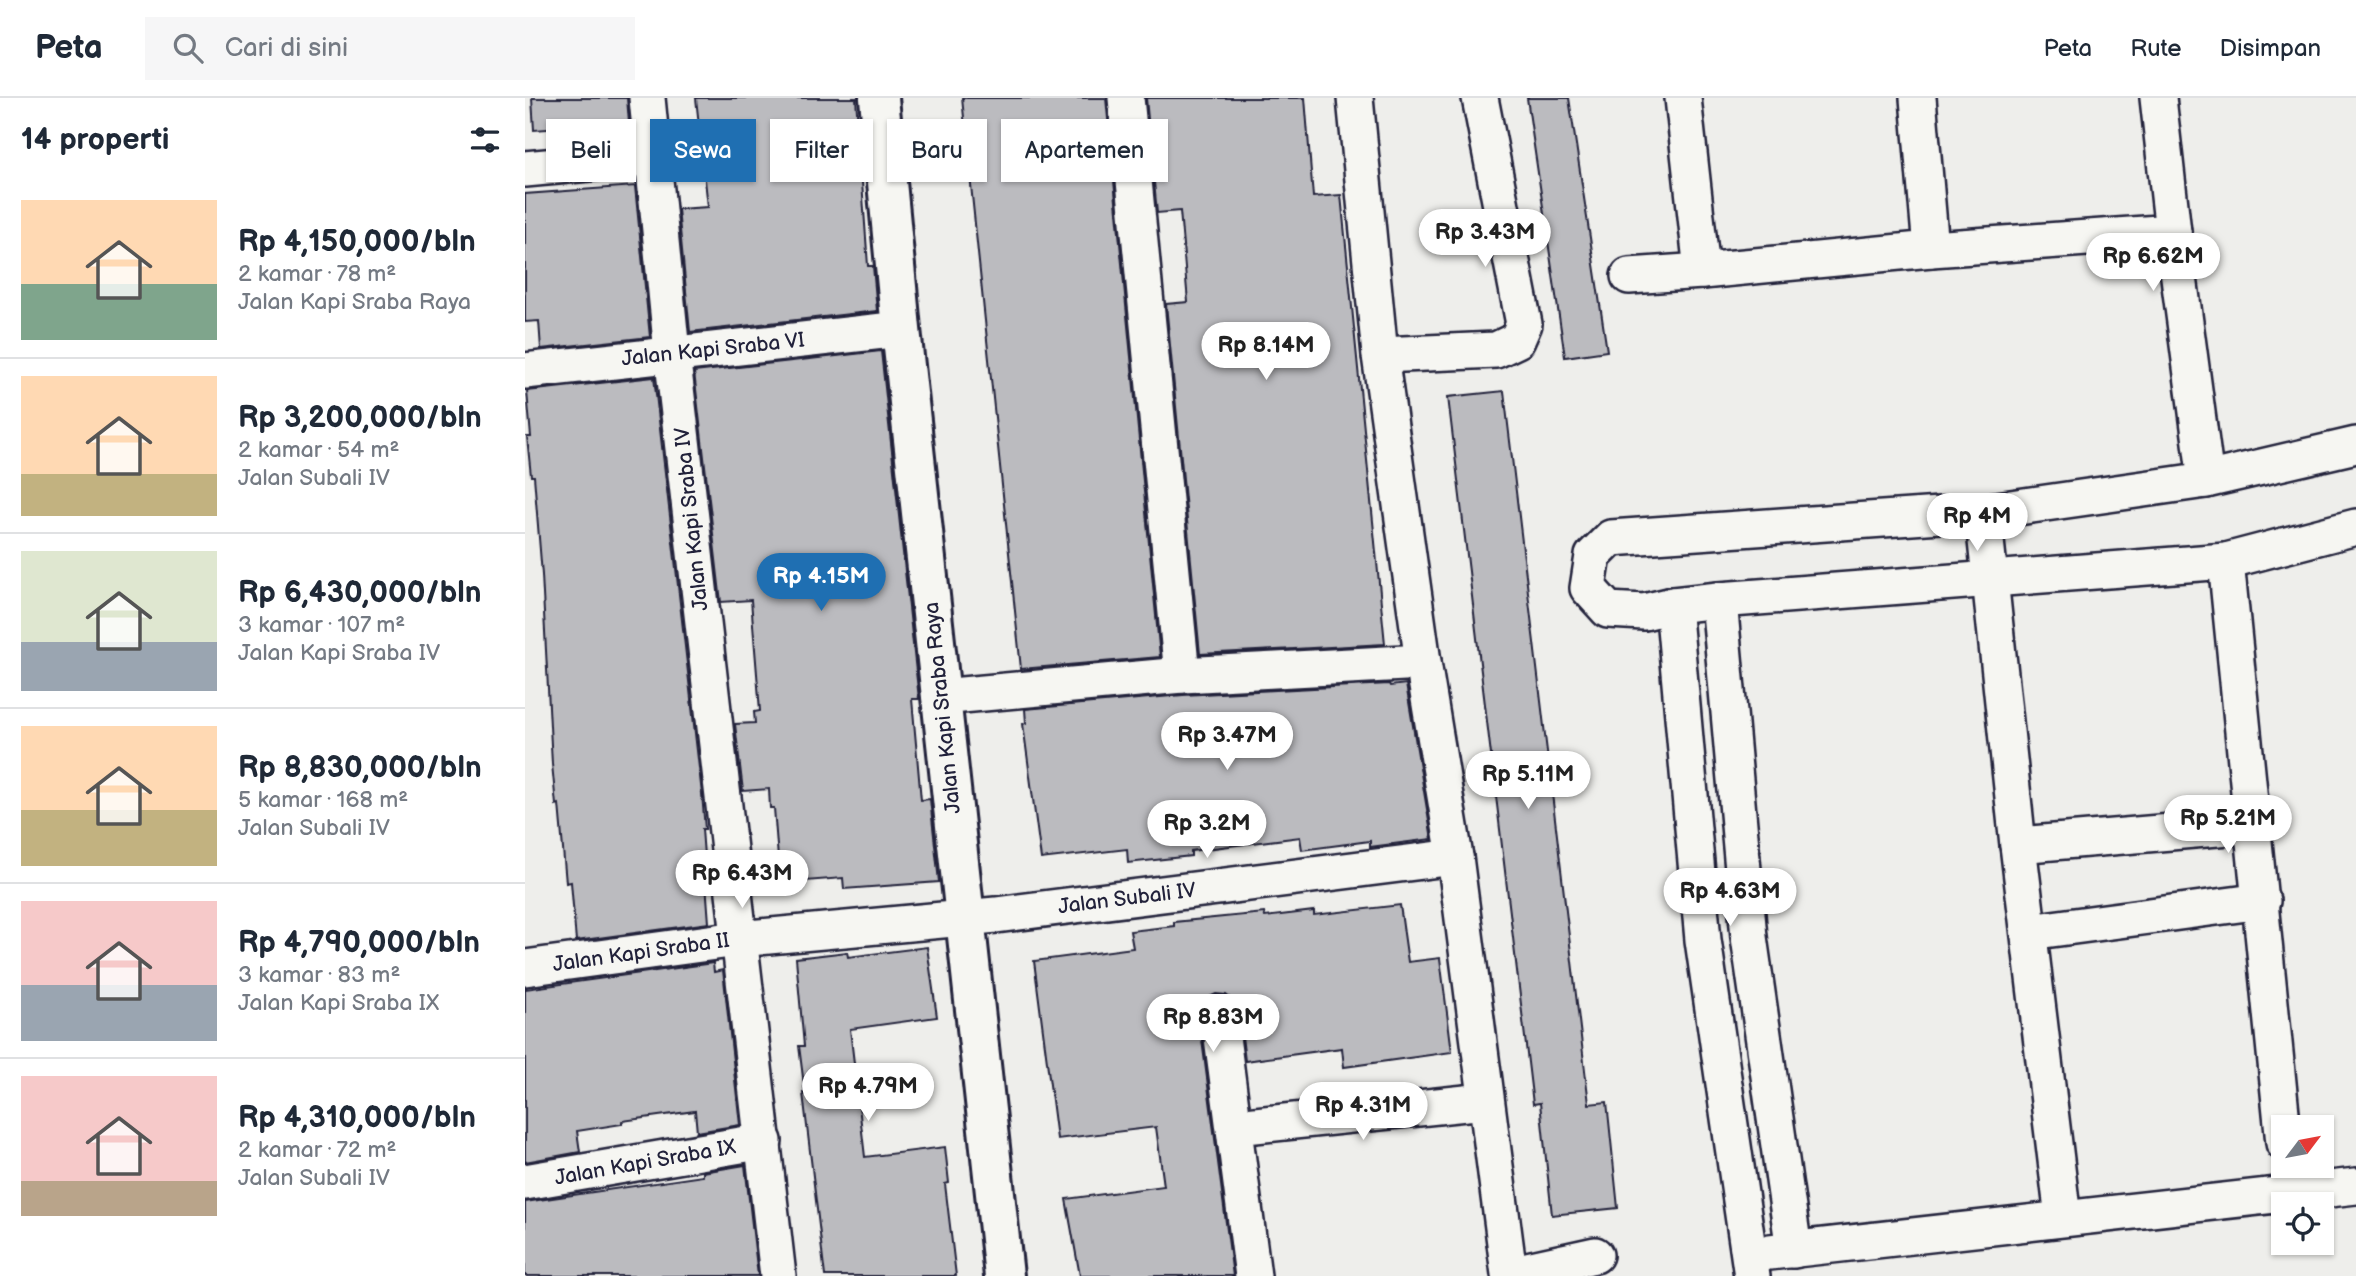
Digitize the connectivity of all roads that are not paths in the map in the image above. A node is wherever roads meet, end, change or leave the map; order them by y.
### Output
1 (647, 98) edge
2 (879, 98) edge
3 (1126, 98) edge
4 (1355, 98) edge
5 (1480, 98) edge
6 (1683, 98) edge
7 (1918, 98) edge
8 (2158, 98) edge
9 (650, 128) edge
10 (650, 157) edge
11 (525, 169) edge
12 (655, 182) edge
13 (2173, 232) junction
14 (1931, 249) junction
15 (1703, 271) junction
16 (1629, 276) dead end
17 (901, 329) junction
18 (672, 353) junction
19 (1380, 355) junction
20 (525, 371) edge
21 (2356, 445) edge
22 (2206, 480) junction
23 (1983, 512) junction
24 (2356, 527) edge
25 (2226, 561) junction
26 (1989, 580) junction
27 (1719, 600) junction
28 (1673, 605) junction
29 (1423, 662) junction
30 (1182, 675) junction
31 (940, 697) junction
32 (2253, 825) junction
33 (2018, 845) junction
34 (1455, 857) junction
35 (2262, 901) junction
36 (966, 918) junction
37 (2029, 932) junction
38 (1748, 937) junction
39 (738, 939) junction
40 (1703, 940) junction
41 (525, 968) edge
42 (1219, 1014) dead end
43 (1485, 1101) junction
44 (2281, 1115) edge
45 (1236, 1127) junction
46 (764, 1141) junction
47 (2287, 1180) edge
48 (525, 1182) edge
49 (2356, 1186) edge
50 (2063, 1218) junction
51 (1794, 1250) junction
52 (1595, 1255) dead end
53 (1750, 1265) edge
54 (1499, 1275) edge
55 (778, 1276) edge
56 (1004, 1276) edge
57 (1253, 1276) edge

1 - 9 street, Jalan Kapi Sraba IV
2 - 17 street, Jalan Kapi Sraba Raya
3 - 30 street
4 - 19 street
5 - 19 street
6 - 15 street
7 - 14 street
8 - 13 street
10 - 11 street
12 - 18 street, Jalan Kapi Sraba IV
13 - 14 street
13 - 22 street
14 - 15 street
15 - 16 street
17 - 18 street, Jalan Kapi Sraba VI
17 - 31 street, Jalan Kapi Sraba Raya
18 - 20 street, Jalan Kapi Sraba VI
18 - 39 street, Jalan Kapi Sraba IV
19 - 29 street
21 - 22 street
22 - 23 street
23 - 26 street
23 - 28 street
24 - 25 street
25 - 26 street
25 - 32 street
26 - 27 street
26 - 33 street
27 - 28 street
27 - 38 street
28 - 40 street
29 - 30 street
29 - 34 street
30 - 31 street
31 - 36 street, Jalan Kapi Sraba Raya
32 - 33 street
32 - 35 street
33 - 37 street
34 - 36 street, Jalan Subali IV
34 - 43 street
35 - 37 street
35 - 44 street
36 - 39 street, Jalan Kapi Sraba II
36 - 56 street, Jalan Kapi Sraba Raya
37 - 50 street
38 - 40 street
38 - 51 street
39 - 41 street, Jalan Kapi Sraba II
39 - 46 street, Jalan Kapi Sraba IX
40 - 53 street
42 - 45 street
43 - 45 street
43 - 54 street
45 - 57 street
46 - 48 street, Jalan Kapi Sraba IX
46 - 55 street, Jalan Kapi Sraba IX
47 - 49 street
47 - 50 street
50 - 51 street
51 - 53 street
52 - 54 street

